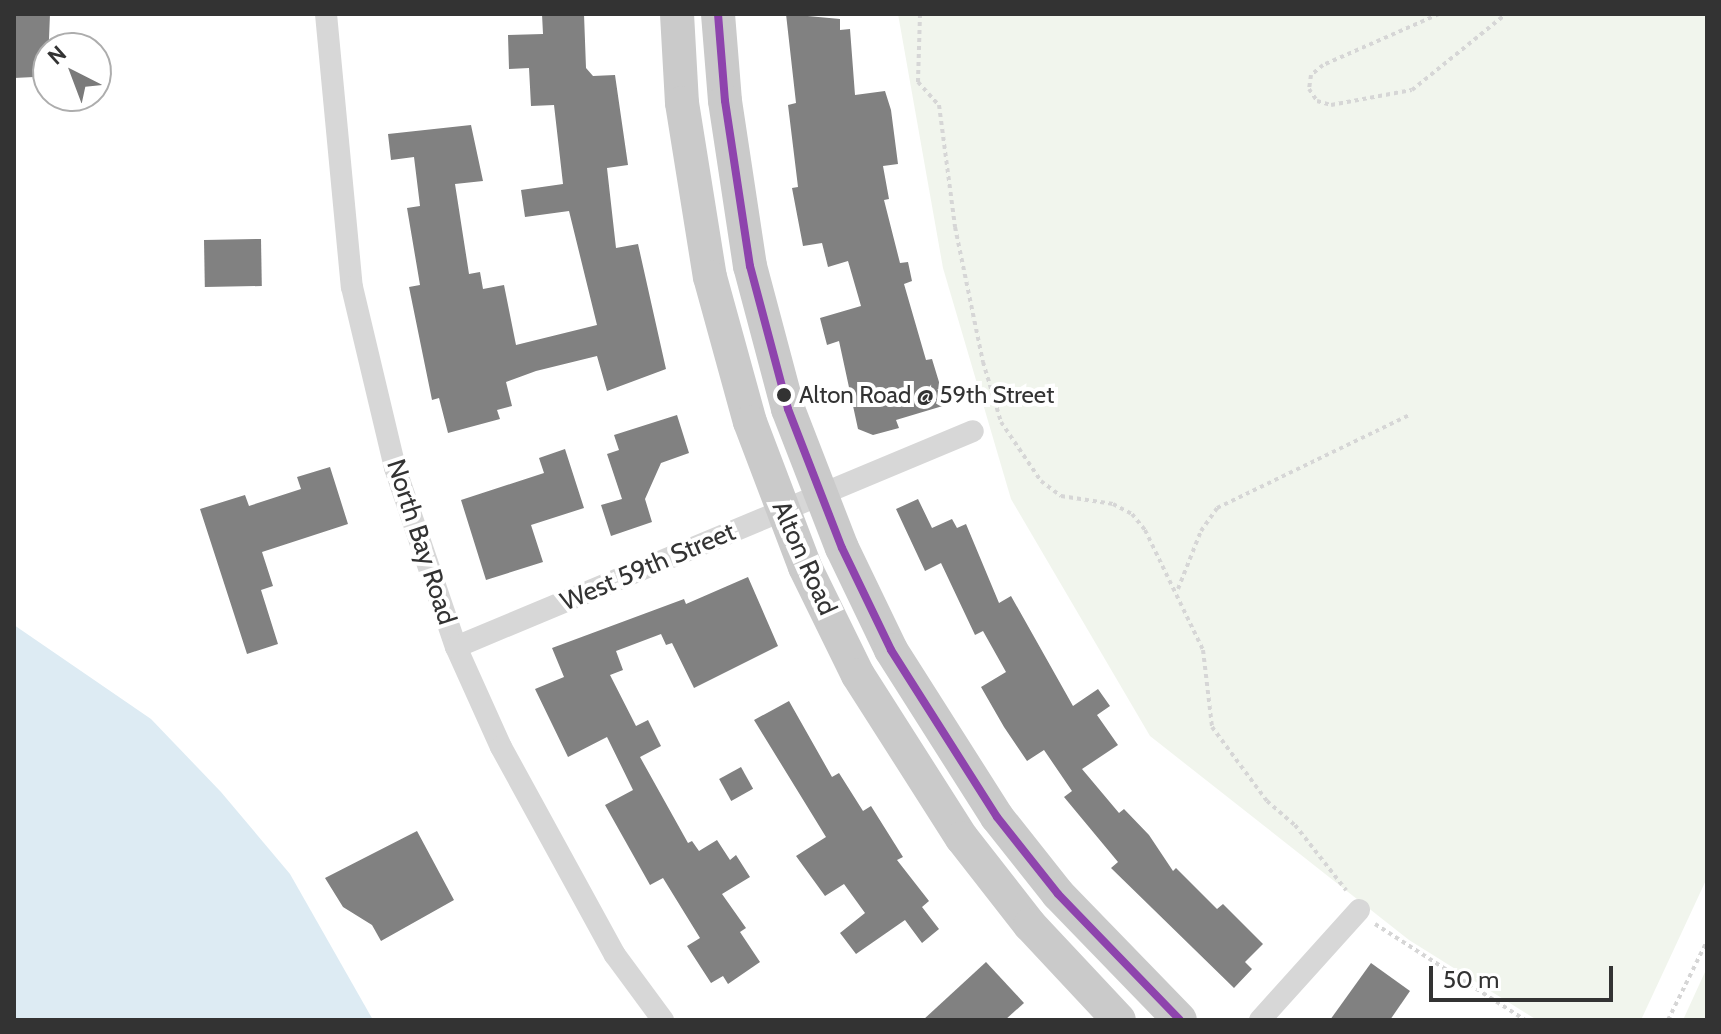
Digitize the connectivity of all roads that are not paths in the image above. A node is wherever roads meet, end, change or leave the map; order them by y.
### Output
1 (326, 14) edge
2 (677, 14) edge
3 (718, 14) edge
4 (973, 431) dead end
5 (821, 495) junction
6 (781, 512) junction
7 (456, 647) junction
8 (1359, 910) road end
9 (663, 1020) edge
10 (1119, 1020) edge
11 (1180, 1020) edge
12 (1260, 1020) edge

1 - 7 street, North Bay Road
2 - 6 main road, Alton Road
3 - 5 main road, Alton Road
4 - 5 street, West 59th Street
5 - 6 street, West 59th Street
5 - 11 main road, Alton Road
6 - 7 street, West 59th Street
6 - 10 main road, Alton Road
7 - 9 street, North Bay Road
8 - 12 street

